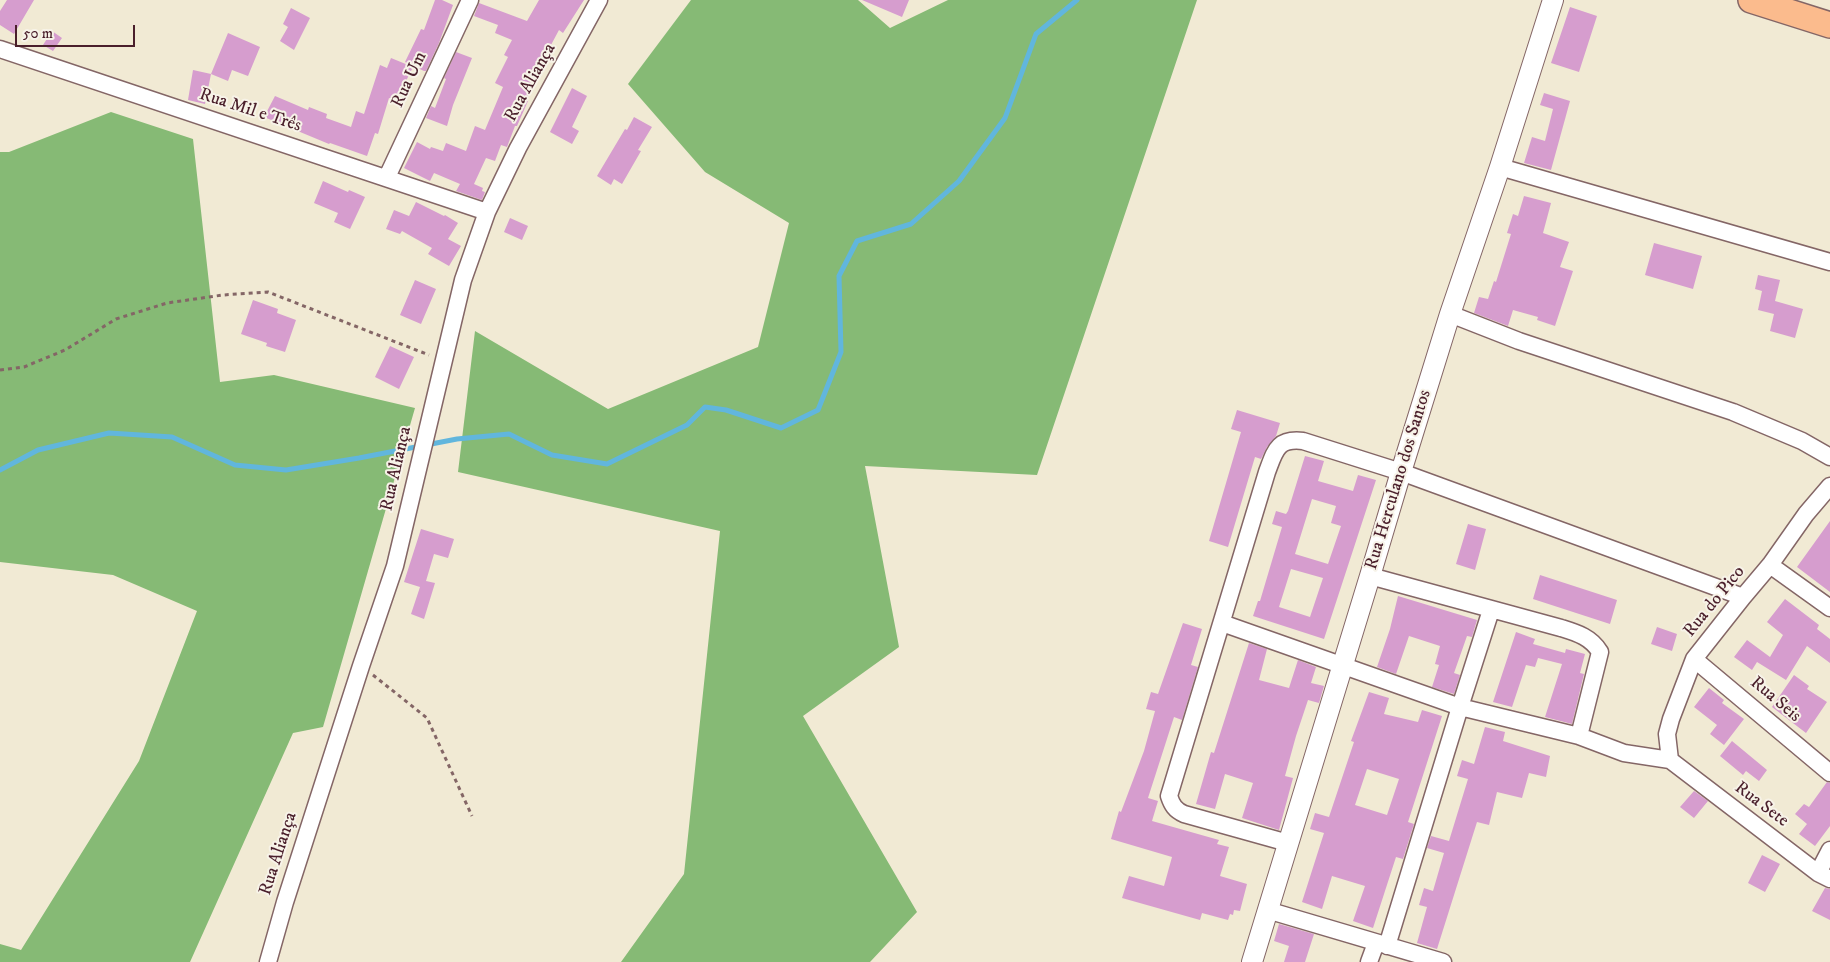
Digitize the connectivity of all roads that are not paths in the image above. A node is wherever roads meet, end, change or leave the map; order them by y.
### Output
1 (470, 0) edge
2 (599, 0) edge
3 (1553, 0) edge
4 (1751, 0) edge
5 (1830, 25) edge
6 (0, 49) edge
7 (1500, 167) junction
8 (387, 177) junction
9 (487, 212) junction
10 (1830, 262) edge
11 (1450, 314) junction
12 (1830, 457) edge
13 (1401, 472) junction
14 (1830, 486) edge
15 (1770, 566) junction
16 (1370, 576) junction
17 (1743, 596) junction
18 (1830, 608) edge
19 (1492, 610) junction
20 (1222, 623) junction
21 (1694, 659) junction
22 (1344, 665) junction
23 (1460, 706) junction
24 (1579, 736) junction
25 (1670, 760) junction
26 (1830, 773) edge
27 (1288, 843) junction
28 (1830, 850) edge
29 (1824, 876) edge
30 (1267, 910) junction
31 (1382, 945) junction
32 (268, 962) edge
33 (1252, 962) edge
34 (1369, 962) edge
35 (1443, 962) edge

1 - 8 street, Rua Um
2 - 9 street, Rua Aliança
3 - 7 street, Rua Herculano dos Santos
4 - 5 main road
6 - 8 street, Rua Mil e Três
7 - 10 street
7 - 11 street, Rua Herculano dos Santos
8 - 9 street, Rua Mil e Três
9 - 32 street, Rua Aliança
11 - 12 street
11 - 13 street, Rua Herculano dos Santos
13 - 16 street, Rua Herculano dos Santos
13 - 17 street
13 - 20 street
14 - 15 street, Rua do Pico
15 - 17 street, Rua do Pico
15 - 18 street
16 - 19 street
16 - 22 street, Rua Herculano dos Santos
17 - 21 street, Rua do Pico
19 - 23 street
19 - 24 street
20 - 22 street
20 - 27 street
21 - 25 street, Rua do Pico
21 - 26 street, Rua Seis
22 - 23 street
22 - 27 street, Rua Herculano dos Santos
23 - 24 street
23 - 31 street
24 - 25 street
25 - 29 street, Rua Sete
27 - 30 street, Rua Herculano dos Santos
28 - 29 street
30 - 31 street
30 - 33 street, Rua Herculano dos Santos
31 - 34 street
31 - 35 street

